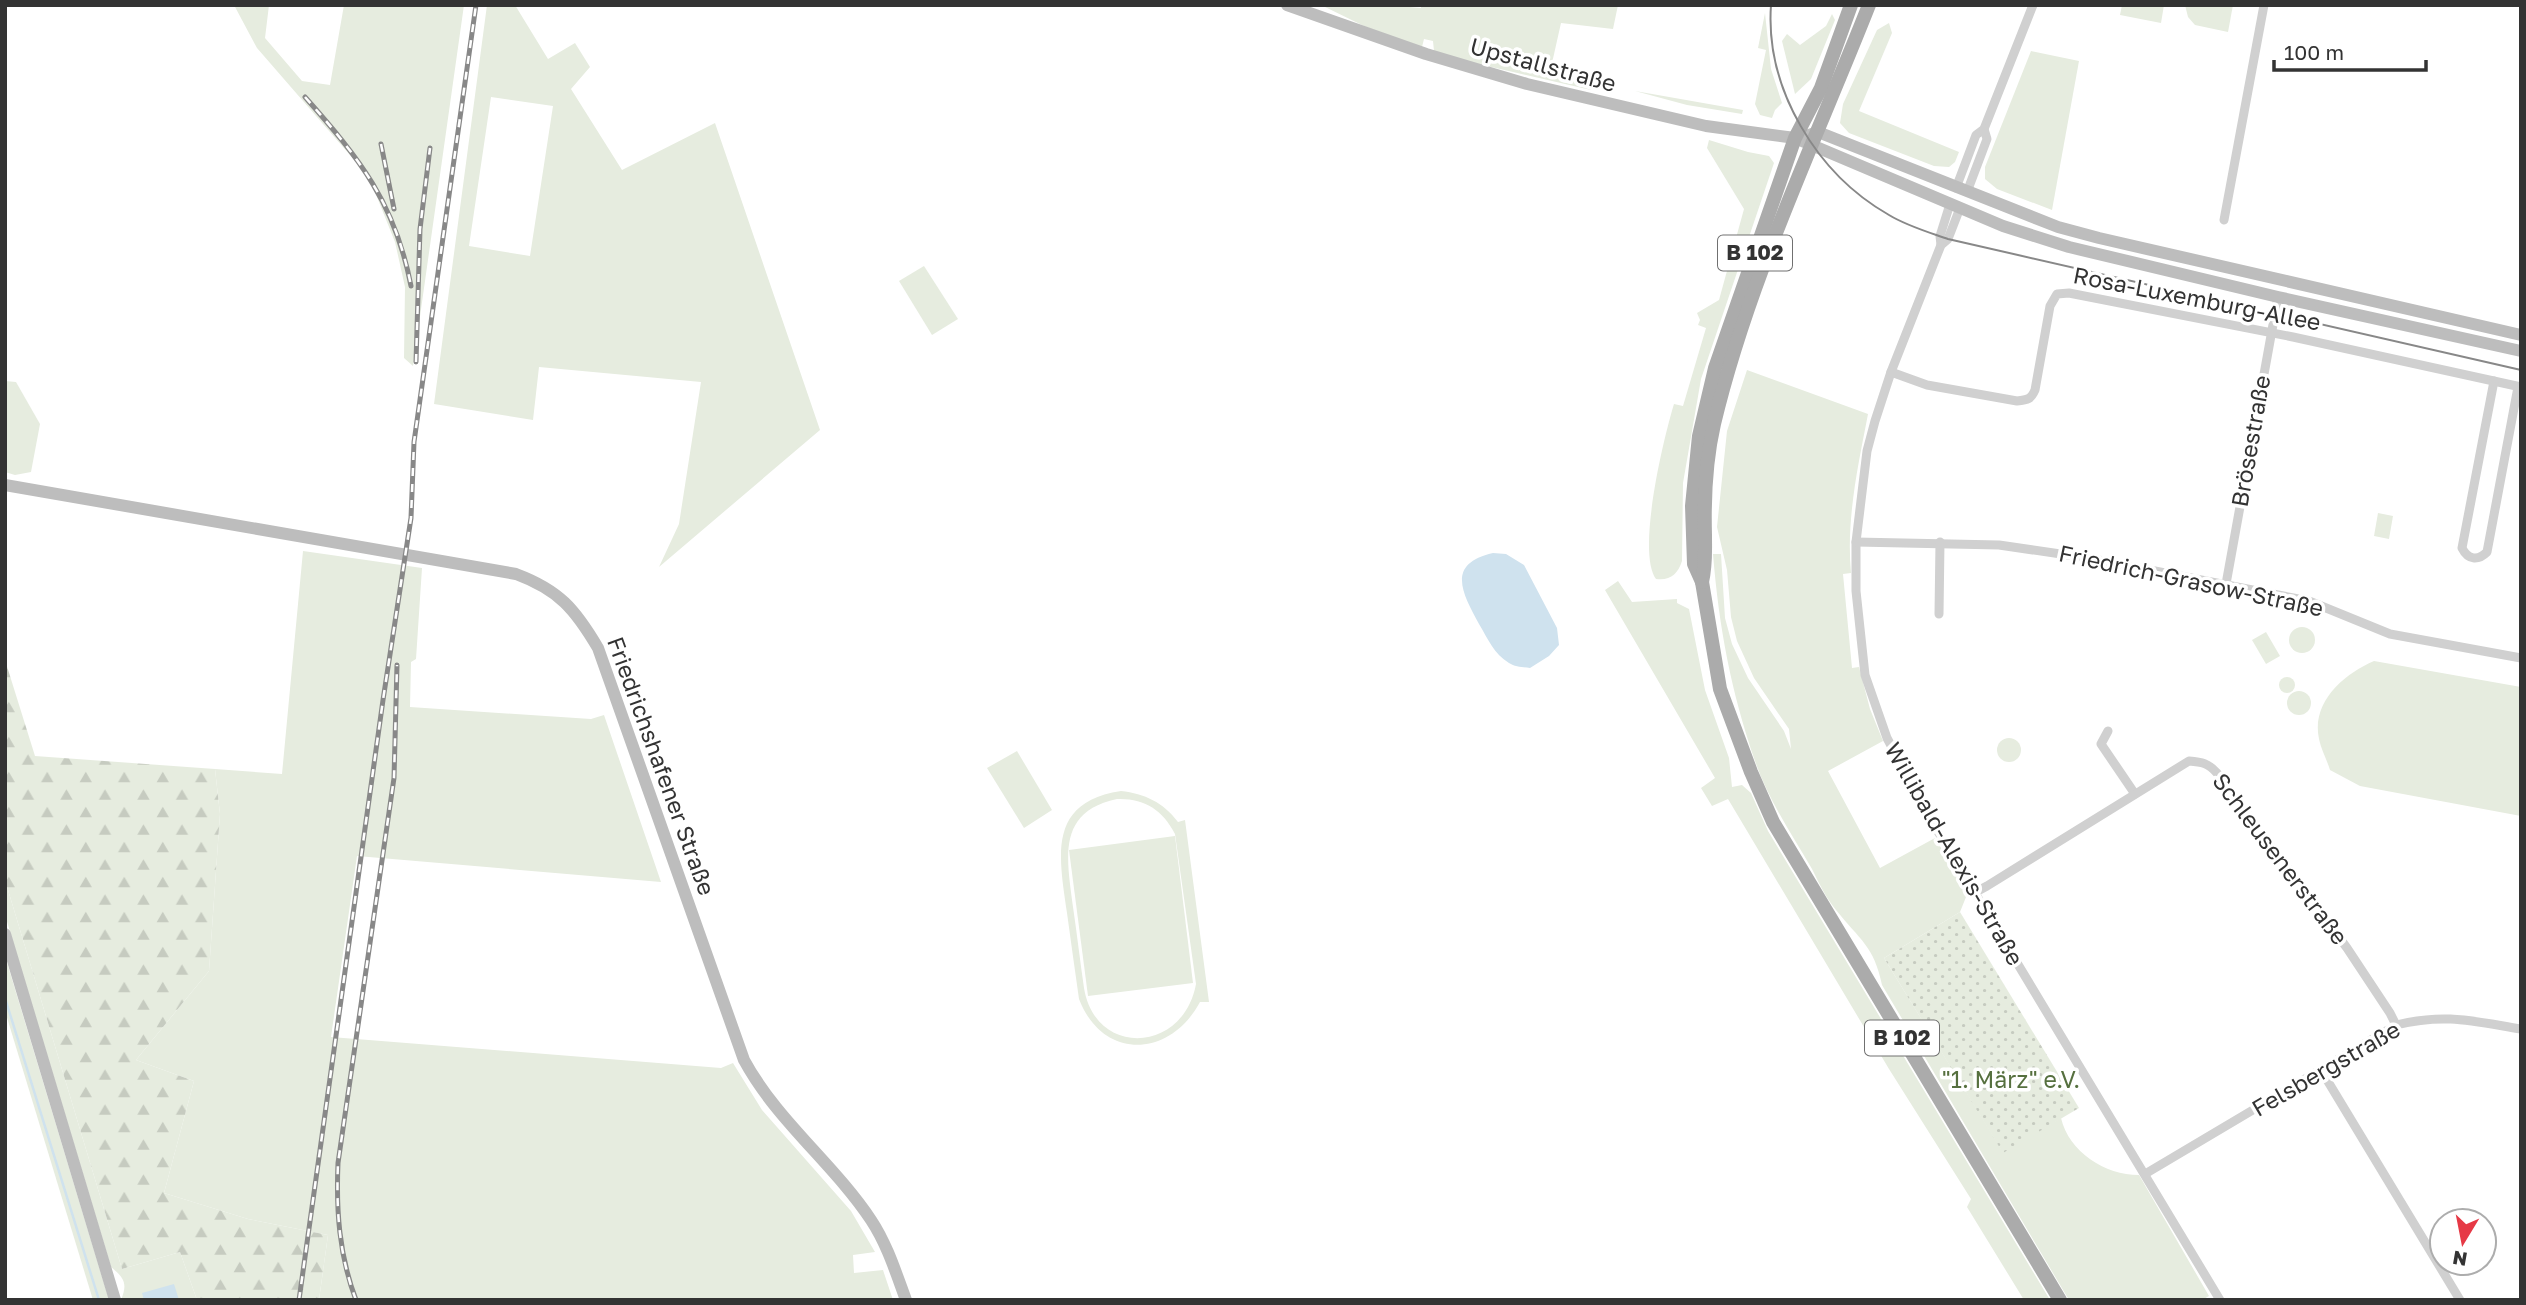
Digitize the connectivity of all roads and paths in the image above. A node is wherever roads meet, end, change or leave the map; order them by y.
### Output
1 (1287, 5) edge
2 (1851, 5) edge
3 (1868, 5) edge
4 (2033, 5) edge
5 (2264, 5) edge
6 (1818, 132) junction
7 (1795, 138) junction
8 (1812, 146) junction
9 (1961, 190) junction
10 (1955, 206) junction
11 (2224, 220) dead end
12 (2282, 280) junction
13 (2278, 297) junction
14 (2271, 332) junction
15 (2521, 335) edge
16 (2521, 351) edge
17 (1891, 372) junction
18 (2494, 381) junction
19 (2519, 387) edge
20 (5, 485) edge
21 (1856, 542) junction
22 (1940, 542) junction
23 (1702, 582) junction
24 (2226, 584) junction
25 (1939, 614) dead end
26 (2521, 659) edge
27 (2108, 731) dead end
28 (2135, 794) junction
29 (1974, 892) junction
30 (5, 934) edge
31 (2396, 1025) junction
32 (2521, 1029) edge
33 (2321, 1070) junction
34 (2145, 1174) junction
35 (115, 1300) edge
36 (906, 1300) edge
37 (2060, 1300) edge
38 (2220, 1300) edge
39 (2460, 1300) edge

1 - 7 street, Upstallstraße
2 - 7 main road, B 102
3 - 6 main road, B 102
4 - 9 street
5 - 11 street
6 - 7 street, Upstallstraße
6 - 8 main road, B 102
6 - 9 street, Rosa-Luxemburg-Allee
7 - 8 street, Upstallstraße
7 - 23 main road, B 102
8 - 10 street, Rosa-Luxemburg-Allee
8 - 23 main road, B 102
9 - 10 street
9 - 12 street, Rosa-Luxemburg-Allee
10 - 13 street, Rosa-Luxemburg-Allee
10 - 17 street, Willibald-Alexis-Straße
12 - 13 street, Rosa-Luxemburg-Allee
12 - 15 street, Rosa-Luxemburg-Allee
13 - 14 street, Brösestraße
13 - 16 street, Rosa-Luxemburg-Allee
14 - 17 street, Rosa-Luxemburg-Allee
14 - 18 street, Rosa-Luxemburg-Allee
14 - 24 street, Brösestraße
17 - 21 street, Willibald-Alexis-Straße
18 - 19 street, Rosa-Luxemburg-Allee
18 - 19 street, Rosa-Luxemburg-Allee
20 - 36 street, Friedrichshafener Straße
21 - 22 street, Friedrich-Grasow-Straße
21 - 29 street, Willibald-Alexis-Straße
22 - 24 street, Friedrich-Grasow-Straße
22 - 25 street
23 - 37 main road, B 102
24 - 26 street, Friedrich-Grasow-Straße
27 - 28 street
28 - 29 street, Schleusenerstraße
28 - 31 street, Schleusenerstraße
29 - 34 street, Willibald-Alexis-Straße
30 - 35 street
31 - 32 street, Felsbergstraße
31 - 33 street, Felsbergstraße
33 - 34 street, Felsbergstraße
33 - 39 street
34 - 38 street, Willibald-Alexis-Straße

